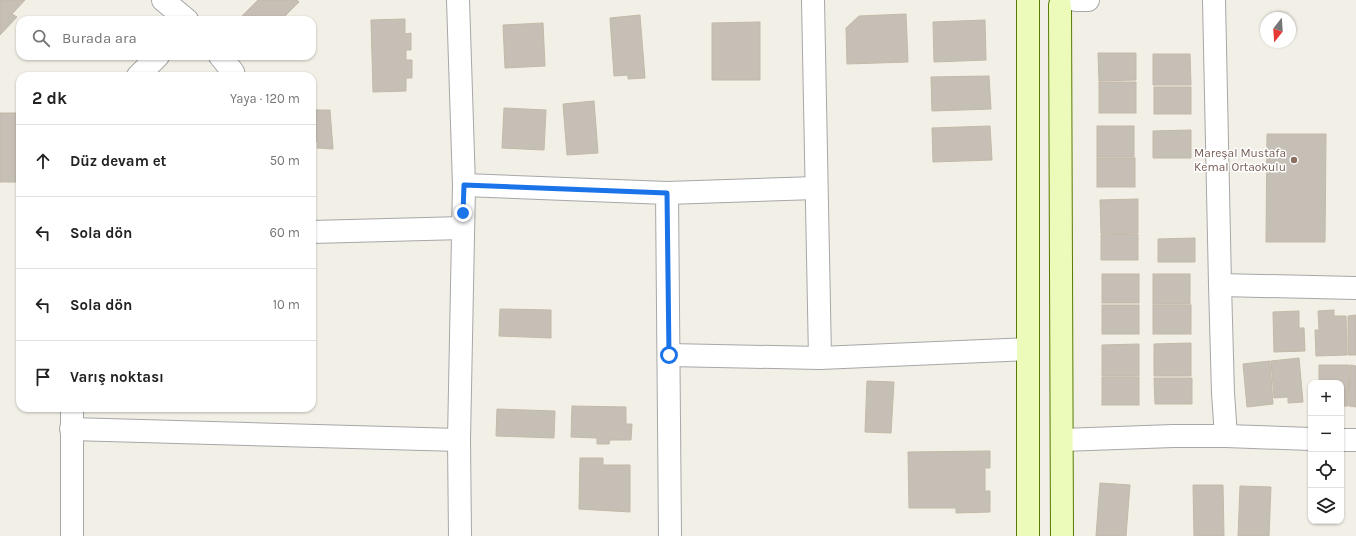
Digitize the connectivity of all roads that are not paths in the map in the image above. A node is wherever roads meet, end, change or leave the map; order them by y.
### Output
1 (162, 0) edge
2 (458, 0) edge
3 (813, 0) edge
4 (1028, 0) edge
5 (1088, 0) edge
6 (1214, 0) edge
7 (1067, 2) edge
8 (182, 16) edge
9 (154, 60) edge
10 (224, 60) edge
11 (142, 72) edge
12 (234, 72) edge
13 (464, 185) junction
14 (816, 188) junction
15 (667, 193) junction
16 (463, 228) junction
17 (316, 232) edge
18 (1220, 285) junction
19 (1356, 288) edge
20 (1028, 349) junction
21 (669, 355) junction
22 (820, 358) junction
23 (71, 418) edge
24 (1226, 436) junction
25 (1308, 439) edge
26 (459, 440) junction
27 (1062, 440) junction
28 (1344, 440) edge
29 (1356, 440) edge
30 (72, 536) edge
31 (460, 536) edge
32 (670, 536) edge
33 (1028, 536) edge
34 (1062, 536) edge

1 - 8 street
2 - 13 street
3 - 14 street
4 - 7 street
4 - 20 street
5 - 7 street
6 - 18 street
7 - 27 street
9 - 11 street
10 - 12 street
13 - 15 street
13 - 16 street
14 - 15 street
14 - 22 street
15 - 21 street
16 - 17 street
16 - 26 street
18 - 19 street
18 - 24 street
20 - 22 street
20 - 33 street
21 - 22 street
21 - 32 street
23 - 26 street
23 - 30 street
24 - 25 street
24 - 27 street
26 - 31 street
27 - 34 street
28 - 29 street

